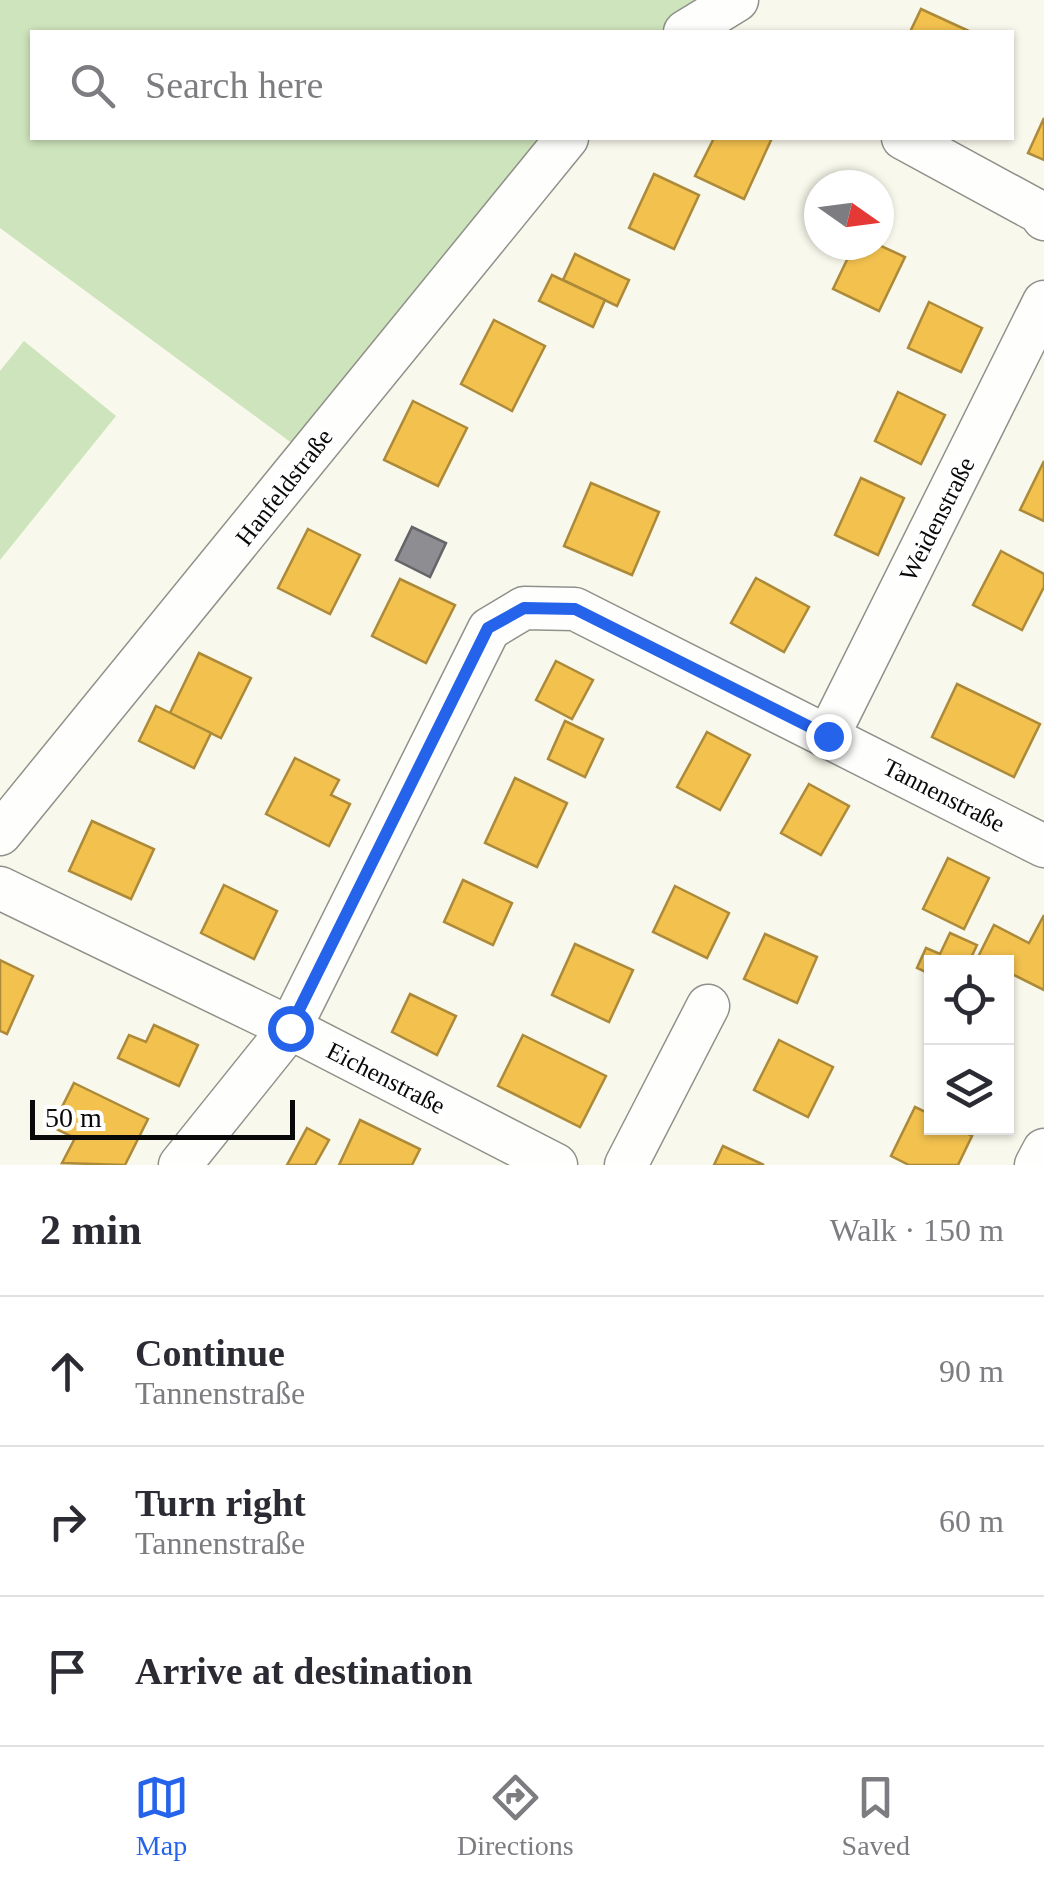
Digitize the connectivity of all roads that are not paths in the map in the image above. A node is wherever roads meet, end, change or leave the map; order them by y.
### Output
1 (741, 13) edge
2 (691, 30) edge
3 (565, 140) edge
4 (908, 140) edge
5 (1044, 219) edge
6 (1044, 302) edge
7 (828, 736) junction
8 (0, 834) edge
9 (1044, 846) edge
10 (0, 888) edge
11 (708, 1006) dead end
12 (290, 1028) junction
13 (1044, 1150) edge
14 (180, 1165) edge
15 (556, 1165) edge
16 (626, 1165) edge
17 (1036, 1165) edge

1 - 2 street
3 - 8 street, Hanfeldstraße
4 - 5 street
6 - 7 street, Weidenstraße
7 - 9 street, Tannenstraße
7 - 12 street, Tannenstraße
10 - 12 street, Eichenstraße
11 - 16 street
12 - 14 street, Tannenstraße
12 - 15 street, Eichenstraße
13 - 17 street

